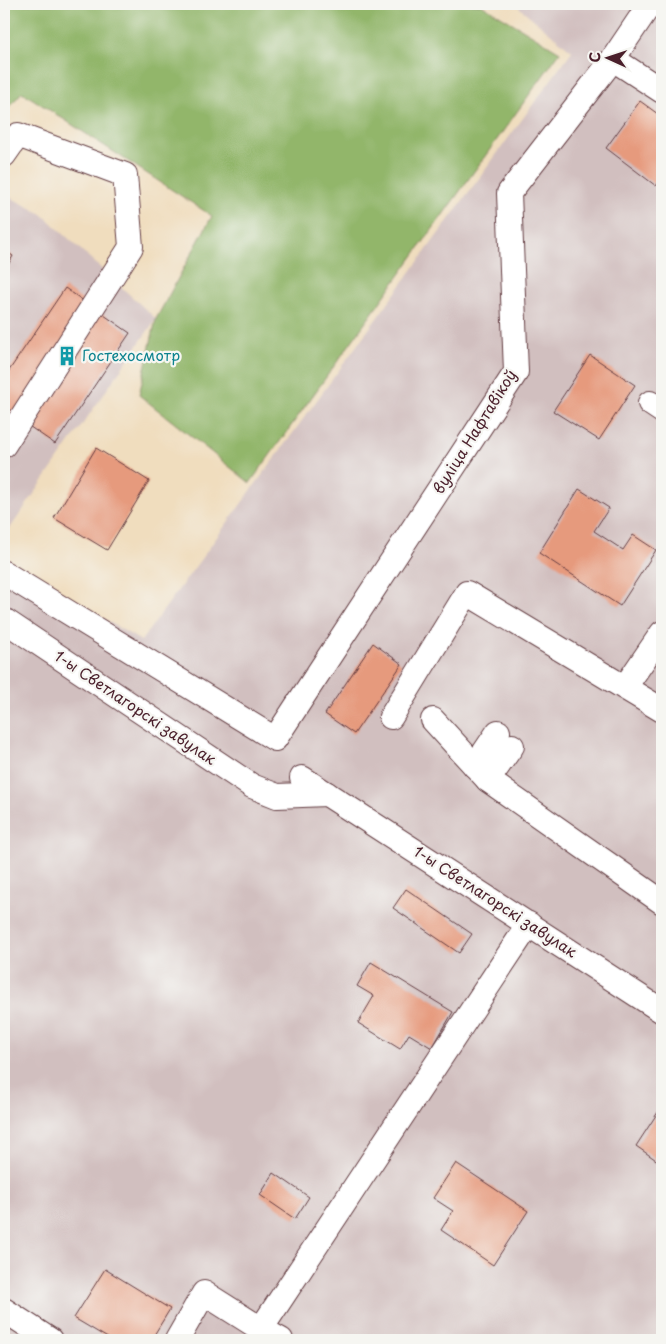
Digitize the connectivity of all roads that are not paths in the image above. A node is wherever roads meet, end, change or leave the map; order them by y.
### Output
1 (650, 4) edge
2 (613, 59) junction
3 (662, 91) edge
4 (4, 155) edge
5 (4, 445) edge
6 (4, 573) edge
7 (4, 620) edge
8 (662, 633) edge
9 (625, 687) junction
10 (662, 710) edge
11 (391, 716) dead end
12 (433, 720) dead end
13 (505, 739) dead end
14 (482, 773) junction
15 (302, 778) dead end
16 (327, 794) junction
17 (662, 902) edge
18 (529, 924) junction
19 (662, 1011) edge
20 (4, 1310) edge
21 (271, 1335) edge
22 (50, 1340) edge
23 (177, 1340) edge

1 - 2 street, вуліца Нафтавікоў
2 - 3 street
2 - 6 street, вуліца Нафтавікоў
4 - 5 street
7 - 16 street, 1-ы Светлагорскі завулак
8 - 9 street
9 - 10 street
9 - 11 street
12 - 14 street
13 - 14 street
14 - 17 street
15 - 16 street, 1-ы Светлагорскі завулак
16 - 18 street, 1-ы Светлагорскі завулак
18 - 19 street, 1-ы Светлагорскі завулак
18 - 21 street
20 - 22 street
21 - 23 street

